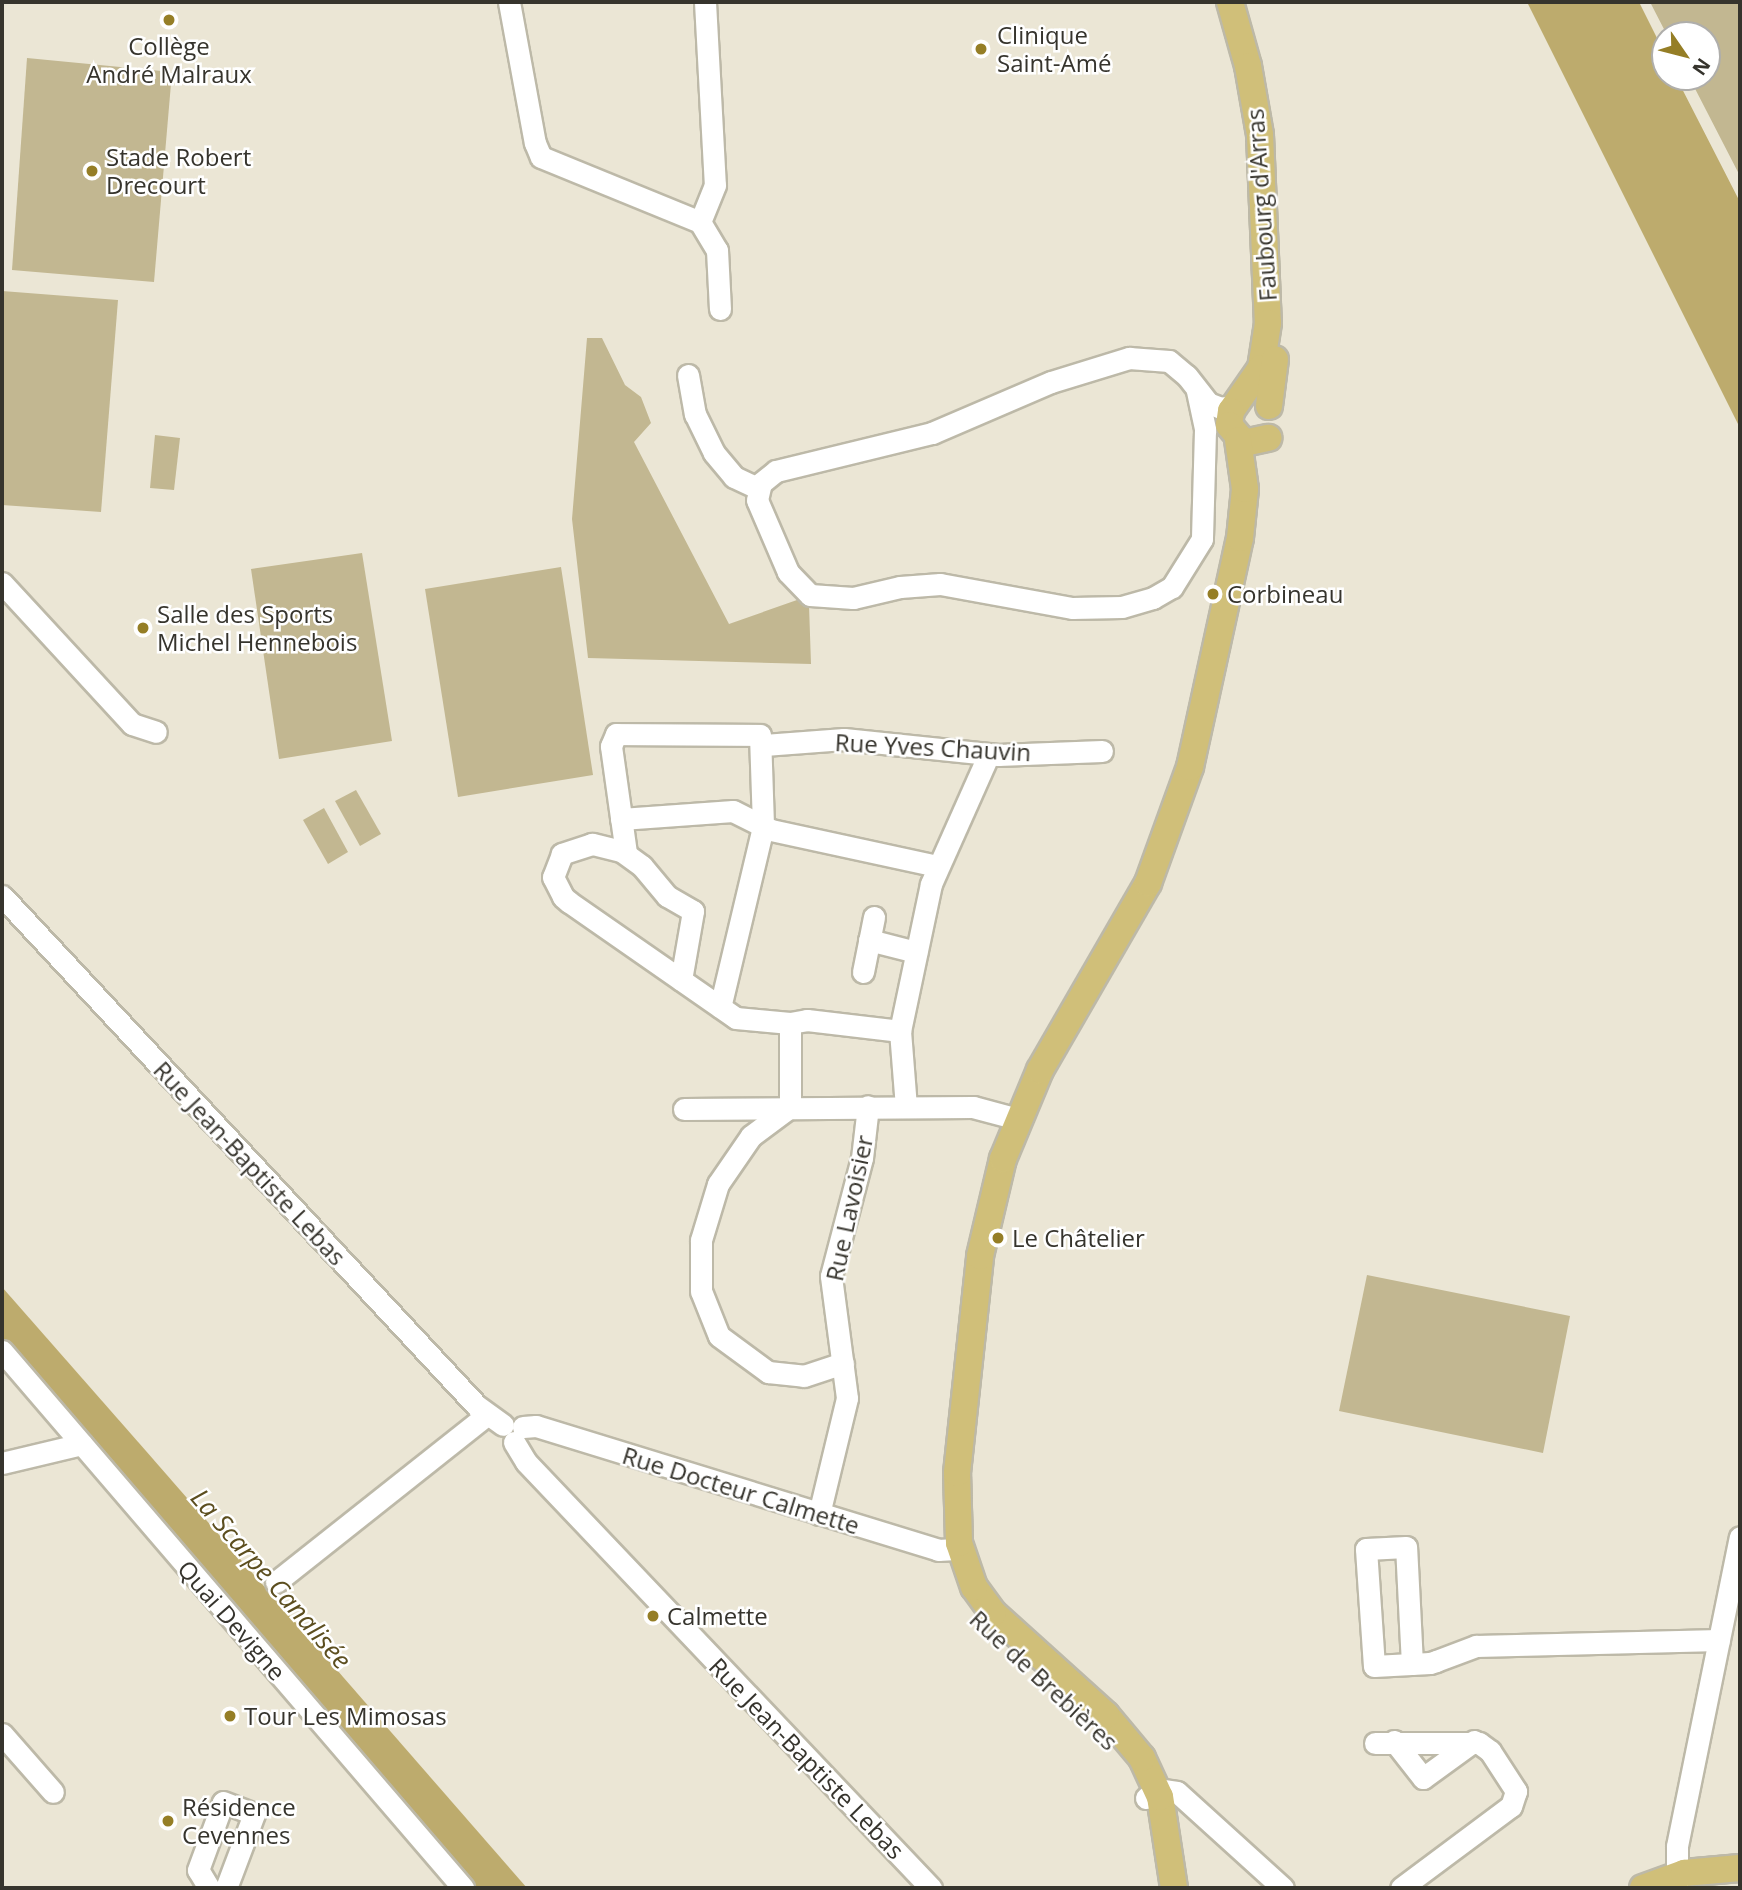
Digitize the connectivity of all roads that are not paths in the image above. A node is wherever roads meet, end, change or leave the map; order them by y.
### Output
1 (509, 2) edge
2 (705, 2) edge
3 (1230, 2) edge
4 (1246, 2) edge
5 (700, 222) junction
6 (720, 309) dead end
7 (688, 375) dead end
8 (1197, 391) junction
9 (1237, 404) junction
10 (1269, 405) junction
11 (1236, 437) junction
12 (1268, 438) junction
13 (1204, 449) junction
14 (758, 488) junction
15 (1240, 538) junction
16 (2, 583) edge
17 (156, 732) dead end
18 (764, 745) junction
19 (1102, 751) dead end
20 (989, 754) junction
21 (621, 819) junction
22 (763, 827) junction
23 (626, 853) junction
24 (937, 866) junction
25 (2, 896) edge
26 (874, 917) dead end
27 (869, 940) junction
28 (916, 952) junction
29 (863, 972) dead end
30 (681, 980) junction
31 (720, 1007) junction
32 (790, 1023) junction
33 (900, 1031) junction
34 (790, 1107) junction
35 (868, 1107) junction
36 (906, 1107) junction
37 (684, 1109) dead end
38 (1018, 1119) junction
39 (2, 1352) edge
40 (843, 1363) junction
41 (507, 1427) junction
42 (82, 1444) junction
43 (2, 1463) edge
44 (819, 1514) junction
45 (1740, 1537) edge
46 (953, 1550) junction
47 (276, 1581) dead end
48 (1719, 1640) junction
49 (1412, 1664) junction
50 (2, 1734) edge
51 (1474, 1741) junction
52 (53, 1792) dead end
53 (1152, 1793) junction
54 (1740, 1867) edge
55 (1676, 1882) edge
56 (209, 1888) edge
57 (226, 1888) edge
58 (463, 1888) edge
59 (931, 1888) edge
60 (1172, 1888) edge
61 (1283, 1888) edge
62 (1401, 1888) edge
63 (1643, 1888) edge

1 - 5 street
2 - 5 street
3 - 9 main road, Faubourg d'Arras
4 - 10 main road, Faubourg d'Arras
5 - 6 street
7 - 14 street
8 - 9 street
8 - 13 street
8 - 14 street
9 - 10 main road
9 - 11 main road
10 - 12 main road
11 - 12 main road
11 - 13 street
11 - 15 main road
12 - 15 main road
13 - 14 street
15 - 38 main road
16 - 17 street
18 - 20 street, Rue Yves Chauvin
18 - 21 street
18 - 22 street
19 - 20 street, Rue Yves Chauvin
20 - 24 street
21 - 22 street
21 - 23 street
22 - 24 street
22 - 31 street
23 - 30 street
23 - 30 street
24 - 28 street
25 - 41 street, Rue Jean-Baptiste Lebas
26 - 27 street
27 - 28 street
27 - 29 street
28 - 33 street
30 - 31 street
31 - 32 street
32 - 33 street
32 - 34 street
33 - 36 street
34 - 35 street
34 - 37 street
34 - 40 street
35 - 36 street
35 - 40 street, Rue Lavoisier
36 - 38 street
38 - 46 main road
39 - 42 street, Quai Devigne
40 - 44 street, Rue Lavoisier
41 - 44 street, Rue Docteur Calmette
41 - 47 street
41 - 59 street, Rue Jean-Baptiste Lebas
42 - 43 street
42 - 58 street, Quai Devigne
44 - 46 street, Rue Docteur Calmette
45 - 48 street
46 - 53 main road, Rue de Brebières
48 - 49 street
48 - 55 street
49 - 49 street
50 - 52 street
51 - 51 street
51 - 62 street
53 - 60 main road, Rue de Brebières
53 - 61 street
54 - 55 main road
55 - 63 main road
56 - 57 street

